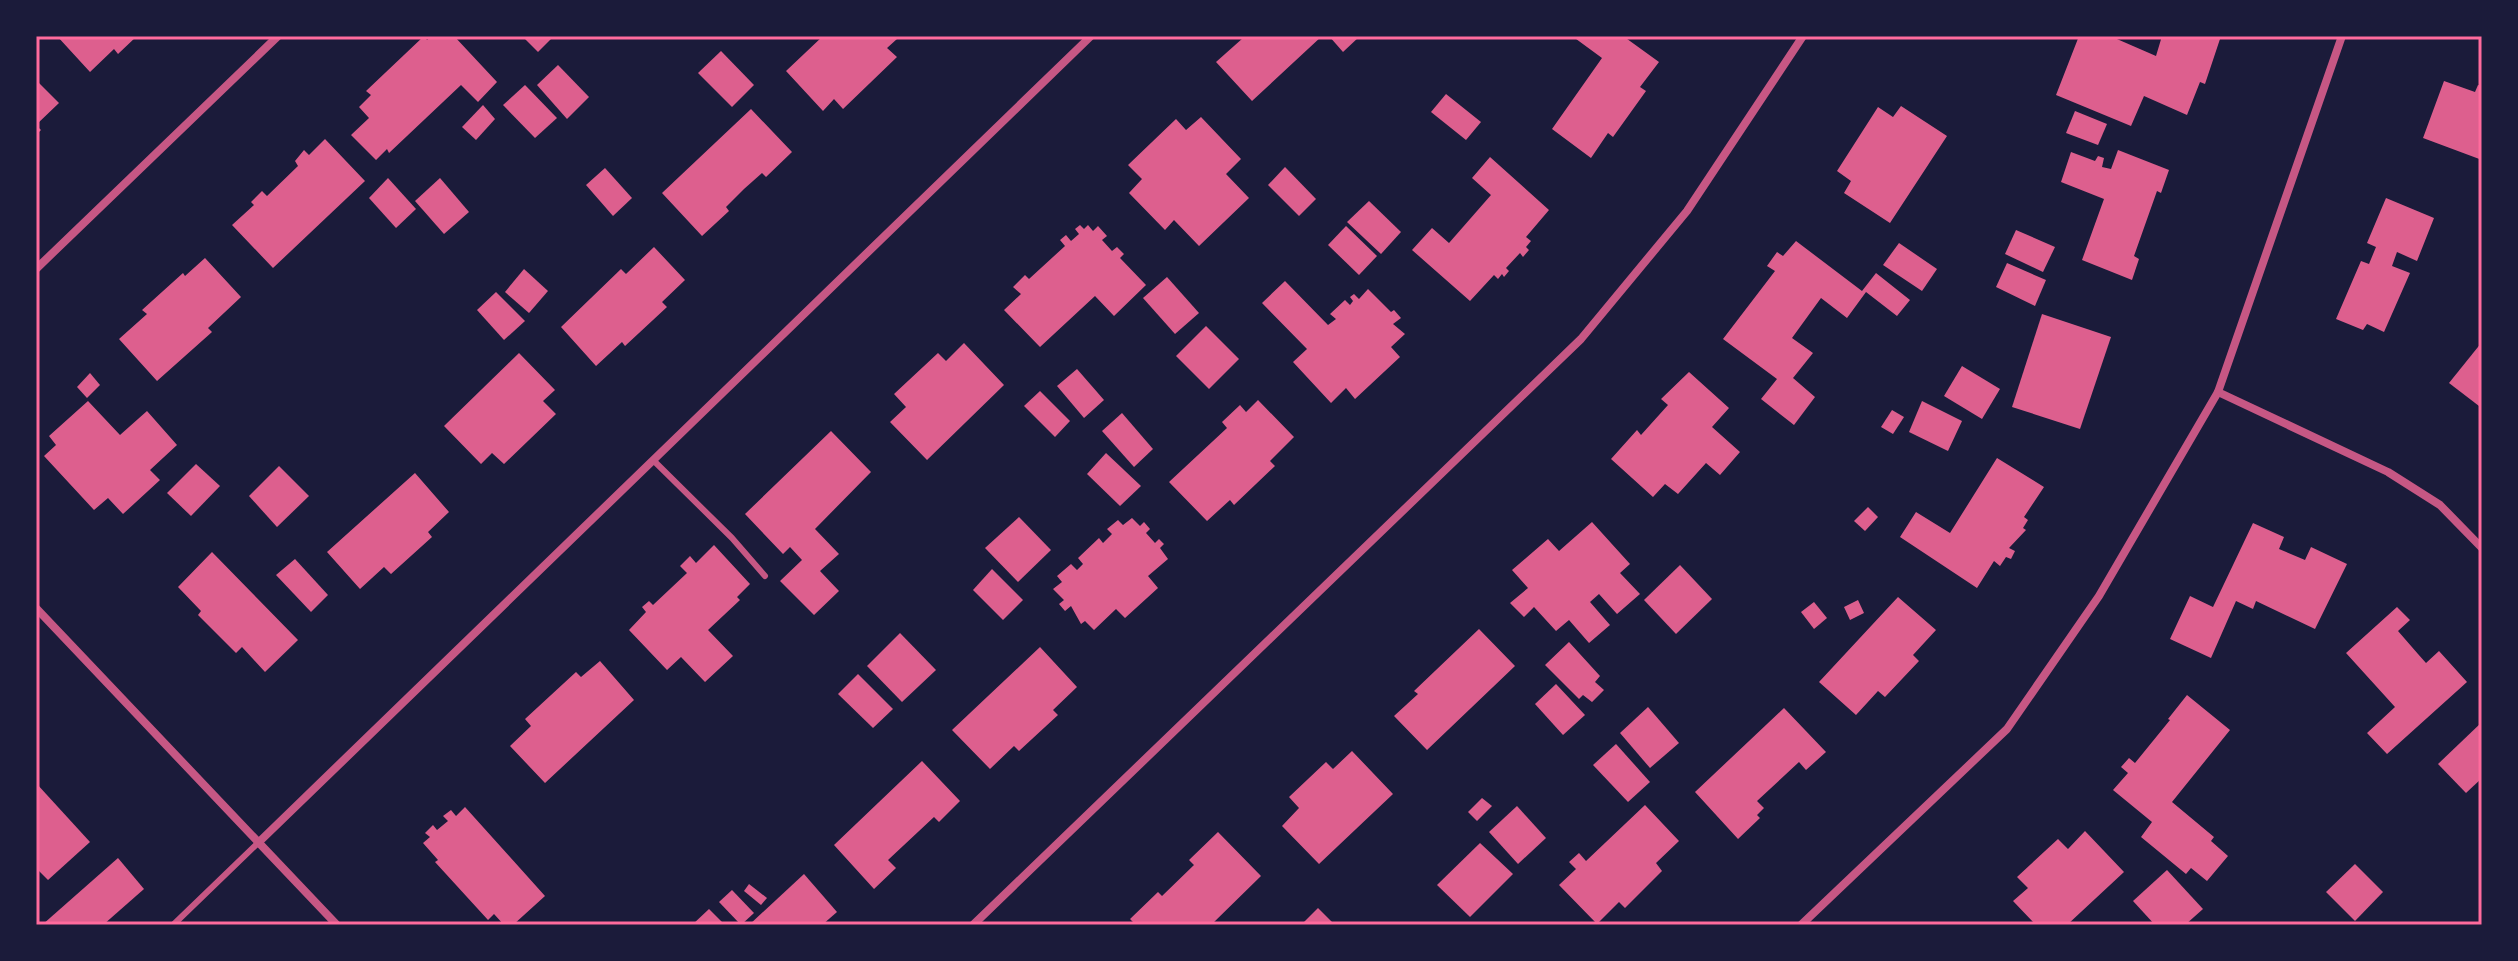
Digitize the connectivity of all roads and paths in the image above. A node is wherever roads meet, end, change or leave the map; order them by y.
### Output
1 (278, 36) edge
2 (1091, 36) edge
3 (1803, 36) edge
4 (2342, 36) edge
5 (36, 269) edge
6 (2218, 392) junction
7 (653, 460) junction
8 (2482, 548) edge
9 (765, 576) dead end
10 (36, 608) edge
11 (258, 843) junction
12 (173, 925) edge
13 (337, 925) edge
14 (973, 925) edge
15 (1801, 925) edge

1 - 5 street
2 - 7 street
3 - 14 street
4 - 6 street
6 - 8 street
6 - 15 street
7 - 9 lane
7 - 11 street
10 - 11 street
11 - 12 lane
11 - 13 street

